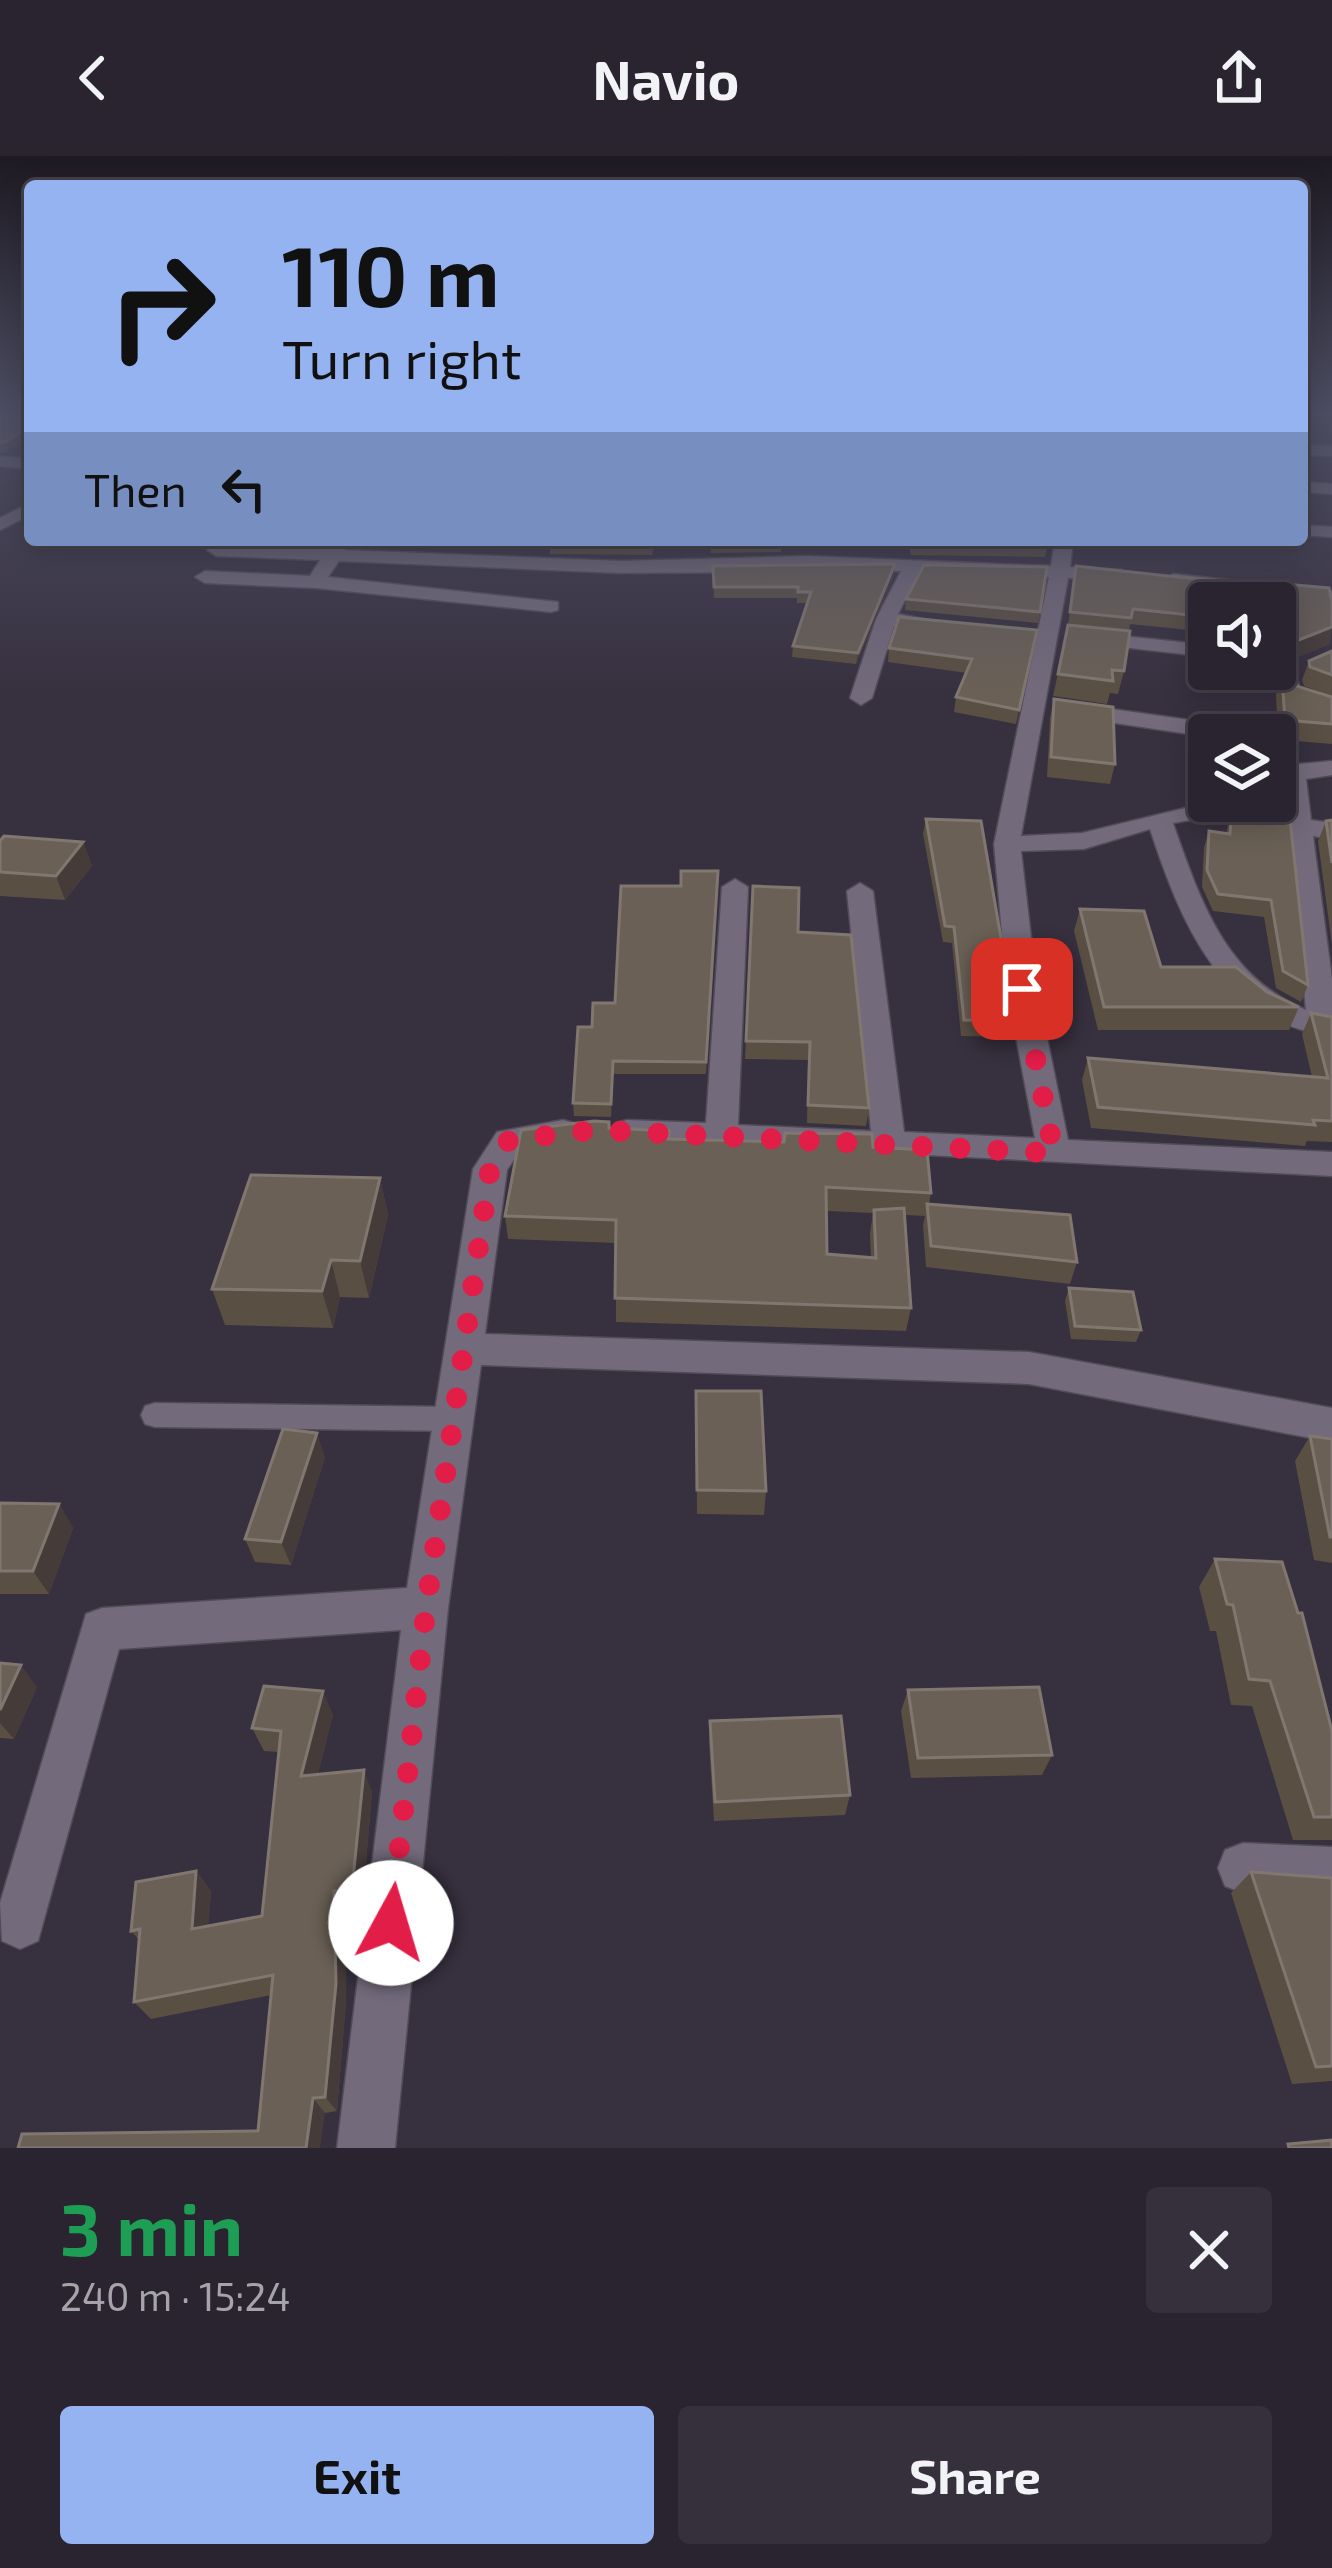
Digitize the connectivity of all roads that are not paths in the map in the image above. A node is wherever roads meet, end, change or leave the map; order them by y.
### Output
1 (337, 548) edge
2 (216, 550) dead end
3 (1063, 550) edge
4 (914, 564) junction
5 (1128, 575) edge
6 (205, 577) dead end
7 (1151, 578) edge
8 (316, 582) junction
9 (1332, 597) edge
10 (551, 606) dead end
11 (886, 619) junction
12 (957, 626) edge
13 (1039, 634) junction
14 (1188, 649) edge
15 (1291, 690) edge
16 (861, 698) dead end
17 (1036, 705) junction
18 (1332, 708) edge
19 (1188, 727) edge
20 (1332, 768) edge
21 (1159, 818) junction
22 (1302, 826) junction
23 (1332, 831) edge
24 (1007, 844) junction
25 (735, 886) dead end
26 (860, 891) dead end
27 (1328, 1025) edge
28 (721, 1136) junction
29 (889, 1144) junction
30 (1054, 1153) junction
31 (1332, 1164) edge
32 (466, 1349) junction
33 (155, 1415) dead end
34 (455, 1419) junction
35 (1332, 1425) edge
36 (426, 1608) junction
37 (1243, 1868) dead end
38 (1332, 1873) edge
39 (20, 1923) dead end
40 (366, 2148) edge

1 - 2 street
1 - 4 street
1 - 8 street
3 - 4 street
3 - 5 street
3 - 13 street
4 - 11 street
6 - 8 street
7 - 9 street
8 - 10 street
11 - 12 street
11 - 16 street
13 - 14 street
13 - 17 street
15 - 18 street
17 - 19 street
17 - 24 street
20 - 22 street
21 - 22 street
21 - 24 street
21 - 27 street
22 - 23 street
22 - 27 street
24 - 30 street
25 - 28 street
26 - 29 street
28 - 29 street
28 - 32 street
29 - 30 street
30 - 31 street
32 - 34 street
32 - 35 street
33 - 34 lane
34 - 36 street
36 - 39 street
36 - 40 street
37 - 38 street

